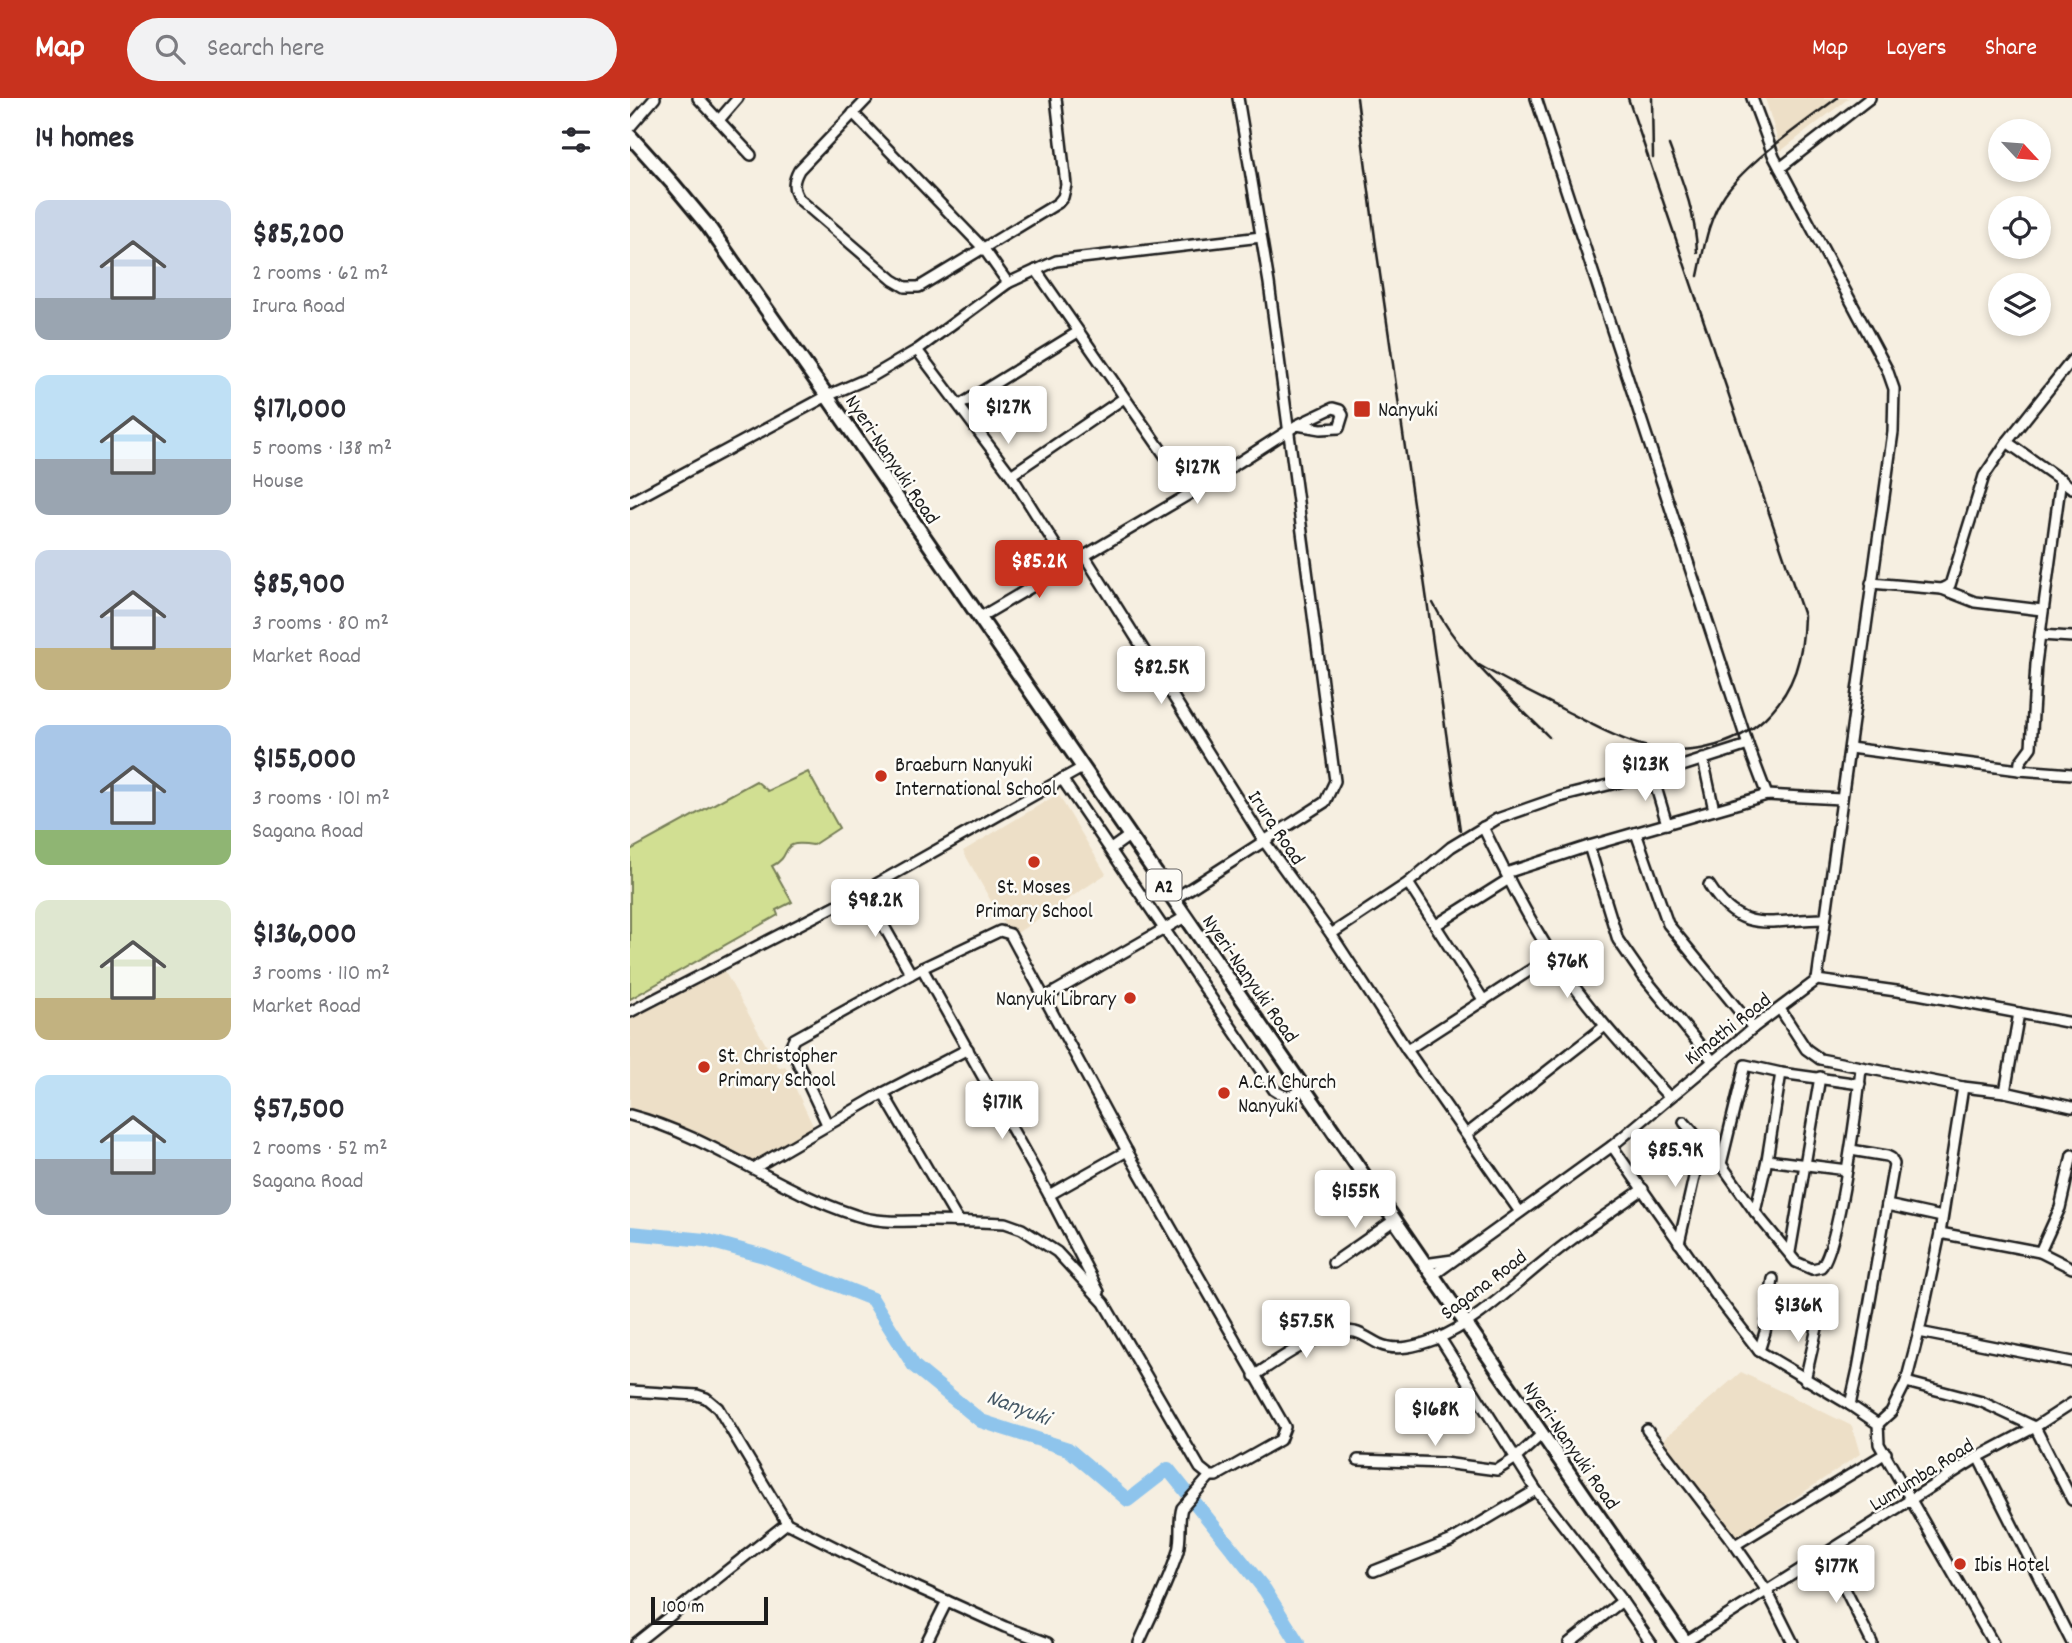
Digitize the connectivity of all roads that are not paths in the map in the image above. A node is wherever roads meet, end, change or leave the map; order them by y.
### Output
1 (655, 98) edge
2 (698, 98) edge
3 (738, 98) edge
4 (868, 98) edge
5 (1056, 98) edge
6 (1238, 98) edge
7 (1536, 98) edge
8 (1752, 98) edge
9 (1870, 98) edge
10 (853, 113) junction
11 (719, 120) junction
12 (630, 127) edge
13 (630, 136) edge
14 (751, 155) dead end
15 (1780, 168) junction
16 (1261, 237) junction
17 (984, 249) junction
18 (1036, 270) junction
19 (1008, 283) junction
20 (1078, 332) junction
21 (916, 350) junction
22 (2072, 359) edge
23 (827, 396) junction
24 (1124, 398) junction
25 (960, 405) junction
26 (1297, 425) dead end
27 (1288, 433) junction
28 (2007, 442) junction
29 (1011, 475) junction
30 (2061, 479) junction
31 (2072, 488) edge
32 (1191, 493) junction
33 (630, 502) edge
34 (1084, 555) junction
35 (1068, 565) junction
36 (1871, 583) junction
37 (1942, 589) junction
38 (2042, 610) junction
39 (979, 618) junction
40 (2040, 635) junction
41 (2072, 637) edge
42 (1748, 745) junction
43 (1850, 748) junction
44 (1703, 759) junction
45 (1082, 768) junction
46 (2019, 770) junction
47 (1652, 774) junction
48 (2072, 774) edge
49 (1062, 779) junction
50 (1767, 795) junction
51 (1841, 799) junction
52 (1714, 810) junction
53 (1667, 824) junction
54 (1483, 827) junction
55 (1636, 833) junction
56 (1129, 836) junction
57 (1264, 841) junction
58 (1589, 846) junction
59 (1111, 849) junction
60 (1507, 876) junction
61 (1408, 883) junction
62 (1709, 885) dead end
63 (864, 891) junction
64 (1174, 899) junction
65 (1185, 918) junction
66 (1824, 919) junction
67 (1436, 925) junction
68 (1165, 928) junction
69 (1331, 934) junction
70 (1552, 956) junction
71 (922, 968) junction
72 (911, 974) junction
73 (1817, 980) junction
74 (1044, 998) junction
75 (1484, 1001) junction
76 (1780, 1009) junction
77 (630, 1012) edge
78 (2019, 1013) junction
79 (2072, 1023) edge
80 (1605, 1026) junction
81 (1753, 1028) junction
82 (968, 1049) junction
83 (1407, 1050) junction
84 (1713, 1061) junction
85 (1861, 1068) junction
86 (1781, 1073) junction
87 (1820, 1077) junction
88 (1860, 1084) junction
89 (1963, 1087) junction
90 (1303, 1088) junction
91 (2005, 1092) junction
92 (883, 1093) junction
93 (1669, 1097) junction
94 (2072, 1107) edge
95 (630, 1115) edge
96 (1684, 1122) dead end
97 (827, 1124) junction
98 (1467, 1134) junction
99 (1702, 1142) junction
100 (1612, 1146) junction
101 (1851, 1150) junction
102 (1127, 1151) junction
103 (2072, 1156) edge
104 (1767, 1160) junction
105 (1721, 1164) junction
106 (1805, 1164) junction
107 (754, 1168) junction
108 (1847, 1170) junction
109 (1643, 1189) junction
110 (1049, 1195) junction
111 (1887, 1205) junction
112 (1520, 1212) junction
113 (1755, 1212) junction
114 (1942, 1217) junction
115 (958, 1221) junction
116 (1393, 1221) junction
117 (1940, 1233) junction
118 (1679, 1243) junction
119 (1790, 1252) junction
120 (2040, 1252) junction
121 (1453, 1259) junction
122 (1333, 1263) dead end
123 (1423, 1264) junction
124 (2072, 1268) edge
125 (1432, 1276) junction
126 (1773, 1279) dead end
127 (1104, 1303) junction
128 (1820, 1315) dead end
129 (1465, 1323) junction
130 (1919, 1332) junction
131 (1440, 1338) junction
132 (1759, 1351) junction
133 (2072, 1362) edge
134 (1254, 1376) junction
135 (1804, 1380) junction
136 (1906, 1382) junction
137 (630, 1391) edge
138 (2072, 1403) edge
139 (1850, 1405) junction
140 (1878, 1424) junction
141 (2035, 1427) junction
142 (1647, 1430) dead end
143 (1541, 1435) junction
144 (1885, 1453) junction
145 (1978, 1457) junction
146 (1516, 1458) junction
147 (1358, 1460) dead end
148 (1210, 1476) junction
149 (1536, 1490) junction
150 (1912, 1500) junction
151 (2072, 1500) edge
152 (787, 1522) junction
153 (1735, 1545) junction
154 (1827, 1553) junction
155 (1374, 1571) dead end
156 (1767, 1591) junction
157 (947, 1601) junction
158 (1622, 1601) junction
159 (636, 1643) edge
160 (926, 1643) edge
161 (1048, 1643) edge
162 (1139, 1643) edge
163 (1569, 1643) edge
164 (1651, 1643) edge
165 (1685, 1643) edge
166 (1793, 1643) edge
167 (1872, 1643) edge
168 (1993, 1643) edge
169 (2072, 1643) edge

1 - 12 street
2 - 11 street
3 - 11 street
4 - 10 street
5 - 17 street
6 - 16 street
7 - 42 street
8 - 15 street
9 - 15 street
10 - 17 street
10 - 17 street
11 - 14 street
13 - 23 highway, Nyeri-Nanyuki Road / A2
15 - 36 street
16 - 18 street
16 - 27 street
17 - 19 street
18 - 19 street
18 - 20 street
19 - 21 street
20 - 24 street
20 - 25 street
21 - 23 street
21 - 25 street
22 - 28 street
23 - 33 street
23 - 39 highway, Nyeri-Nanyuki Road / A2
24 - 29 street
24 - 32 street
25 - 29 street
26 - 27 street
27 - 32 street
27 - 57 street
28 - 30 street
28 - 37 street
29 - 35 street
30 - 31 street
30 - 38 street
32 - 34 street
34 - 35 street
34 - 57 street, Irura Road
35 - 39 street
36 - 37 street
36 - 43 street
37 - 38 street
38 - 40 street
39 - 45 highway, Nyeri-Nanyuki Road / A2
40 - 41 street
40 - 46 street
42 - 44 street
42 - 50 street
43 - 46 street
43 - 51 street
44 - 47 street
44 - 52 street
45 - 49 street
45 - 56 highway, Nyeri-Nanyuki Road / A2
46 - 48 street
47 - 53 street
47 - 54 street
49 - 59 street
49 - 63 street
50 - 51 street
50 - 52 street
51 - 66 street
52 - 53 street
53 - 55 street
54 - 60 street
54 - 61 street
55 - 58 street
55 - 81 street
56 - 59 street
56 - 64 highway, Nyeri-Nanyuki Road / A2
57 - 64 street
57 - 69 street, Irura Road
58 - 60 street
58 - 84 street
59 - 68 street
60 - 67 street
60 - 70 street
61 - 67 street
61 - 69 street
62 - 66 street
63 - 72 street
63 - 77 street
64 - 65 highway, Nyeri-Nanyuki Road / A2
65 - 68 street
65 - 90 highway, Nyeri-Nanyuki Road / A2
66 - 73 street
67 - 75 street
68 - 74 street
68 - 90 street
69 - 83 street, Irura Road
70 - 75 street
70 - 80 street
71 - 72 street
71 - 74 street
71 - 82 street
72 - 97 street
73 - 76 street, Kimathi Road
73 - 78 street
74 - 102 street
75 - 83 street
76 - 81 street, Kimathi Road
76 - 85 street
78 - 79 street
78 - 91 street
80 - 93 street
80 - 98 street
81 - 84 street, Kimathi Road
82 - 92 street
82 - 110 street
83 - 98 street, Irura Road
84 - 93 street, Kimathi Road
85 - 88 street
85 - 89 street
86 - 87 street
86 - 104 street
86 - 105 street
87 - 88 street
87 - 106 street
88 - 101 street
89 - 91 street
89 - 114 street
90 - 116 highway, Nyeri-Nanyuki Road / A2
91 - 94 street
92 - 97 street
92 - 115 street
93 - 100 street, Kimathi Road
95 - 107 street
96 - 99 street
97 - 107 street
98 - 112 street, Irura Road
99 - 105 street
99 - 118 street
100 - 109 street
100 - 112 street, Kimathi Road
101 - 108 street
101 - 111 street
102 - 110 street
102 - 134 street
103 - 120 street
104 - 106 street
104 - 113 street
105 - 113 street
106 - 108 street
106 - 119 street
107 - 115 street
108 - 119 street
109 - 118 street
109 - 129 street, Sagana Road
110 - 127 street
111 - 114 street
111 - 139 street
112 - 121 street, Kimathi Road
113 - 119 street
114 - 117 street
115 - 127 street
116 - 122 street
116 - 123 highway, Nyeri-Nanyuki Road / A2
117 - 120 street
117 - 130 street
118 - 132 street
120 - 124 street
121 - 123 street, Kimathi Road
121 - 125 street, Kimathi Road
123 - 125 highway, Nyeri-Nanyuki Road / A2
125 - 129 highway, Nyeri-Nanyuki Road / A2
126 - 132 street
127 - 148 street
128 - 135 street
129 - 131 street, Sagana Road
129 - 143 highway, Nyeri-Nanyuki Road / A2
130 - 133 street
130 - 136 street
131 - 134 street, Sagana Road
131 - 146 street
132 - 135 street
134 - 148 street
135 - 139 street
136 - 140 street
136 - 141 street
137 - 152 street
138 - 141 street, Lumumba Road
139 - 140 street
140 - 144 street
141 - 145 street, Lumumba Road
141 - 151 street
142 - 153 street
143 - 146 street
143 - 165 highway, Nyeri-Nanyuki Road / A2
144 - 150 street
144 - 153 street
145 - 150 street, Lumumba Road
145 - 169 street
146 - 147 street
146 - 149 street
148 - 162 street
149 - 155 street
149 - 158 street
150 - 154 street, Lumumba Road
150 - 168 street
152 - 157 street
152 - 159 street
153 - 156 street
154 - 156 street, Lumumba Road
154 - 167 street
156 - 165 street, Lumumba Road
156 - 166 street
157 - 160 street
157 - 161 street
158 - 163 street
158 - 164 street

